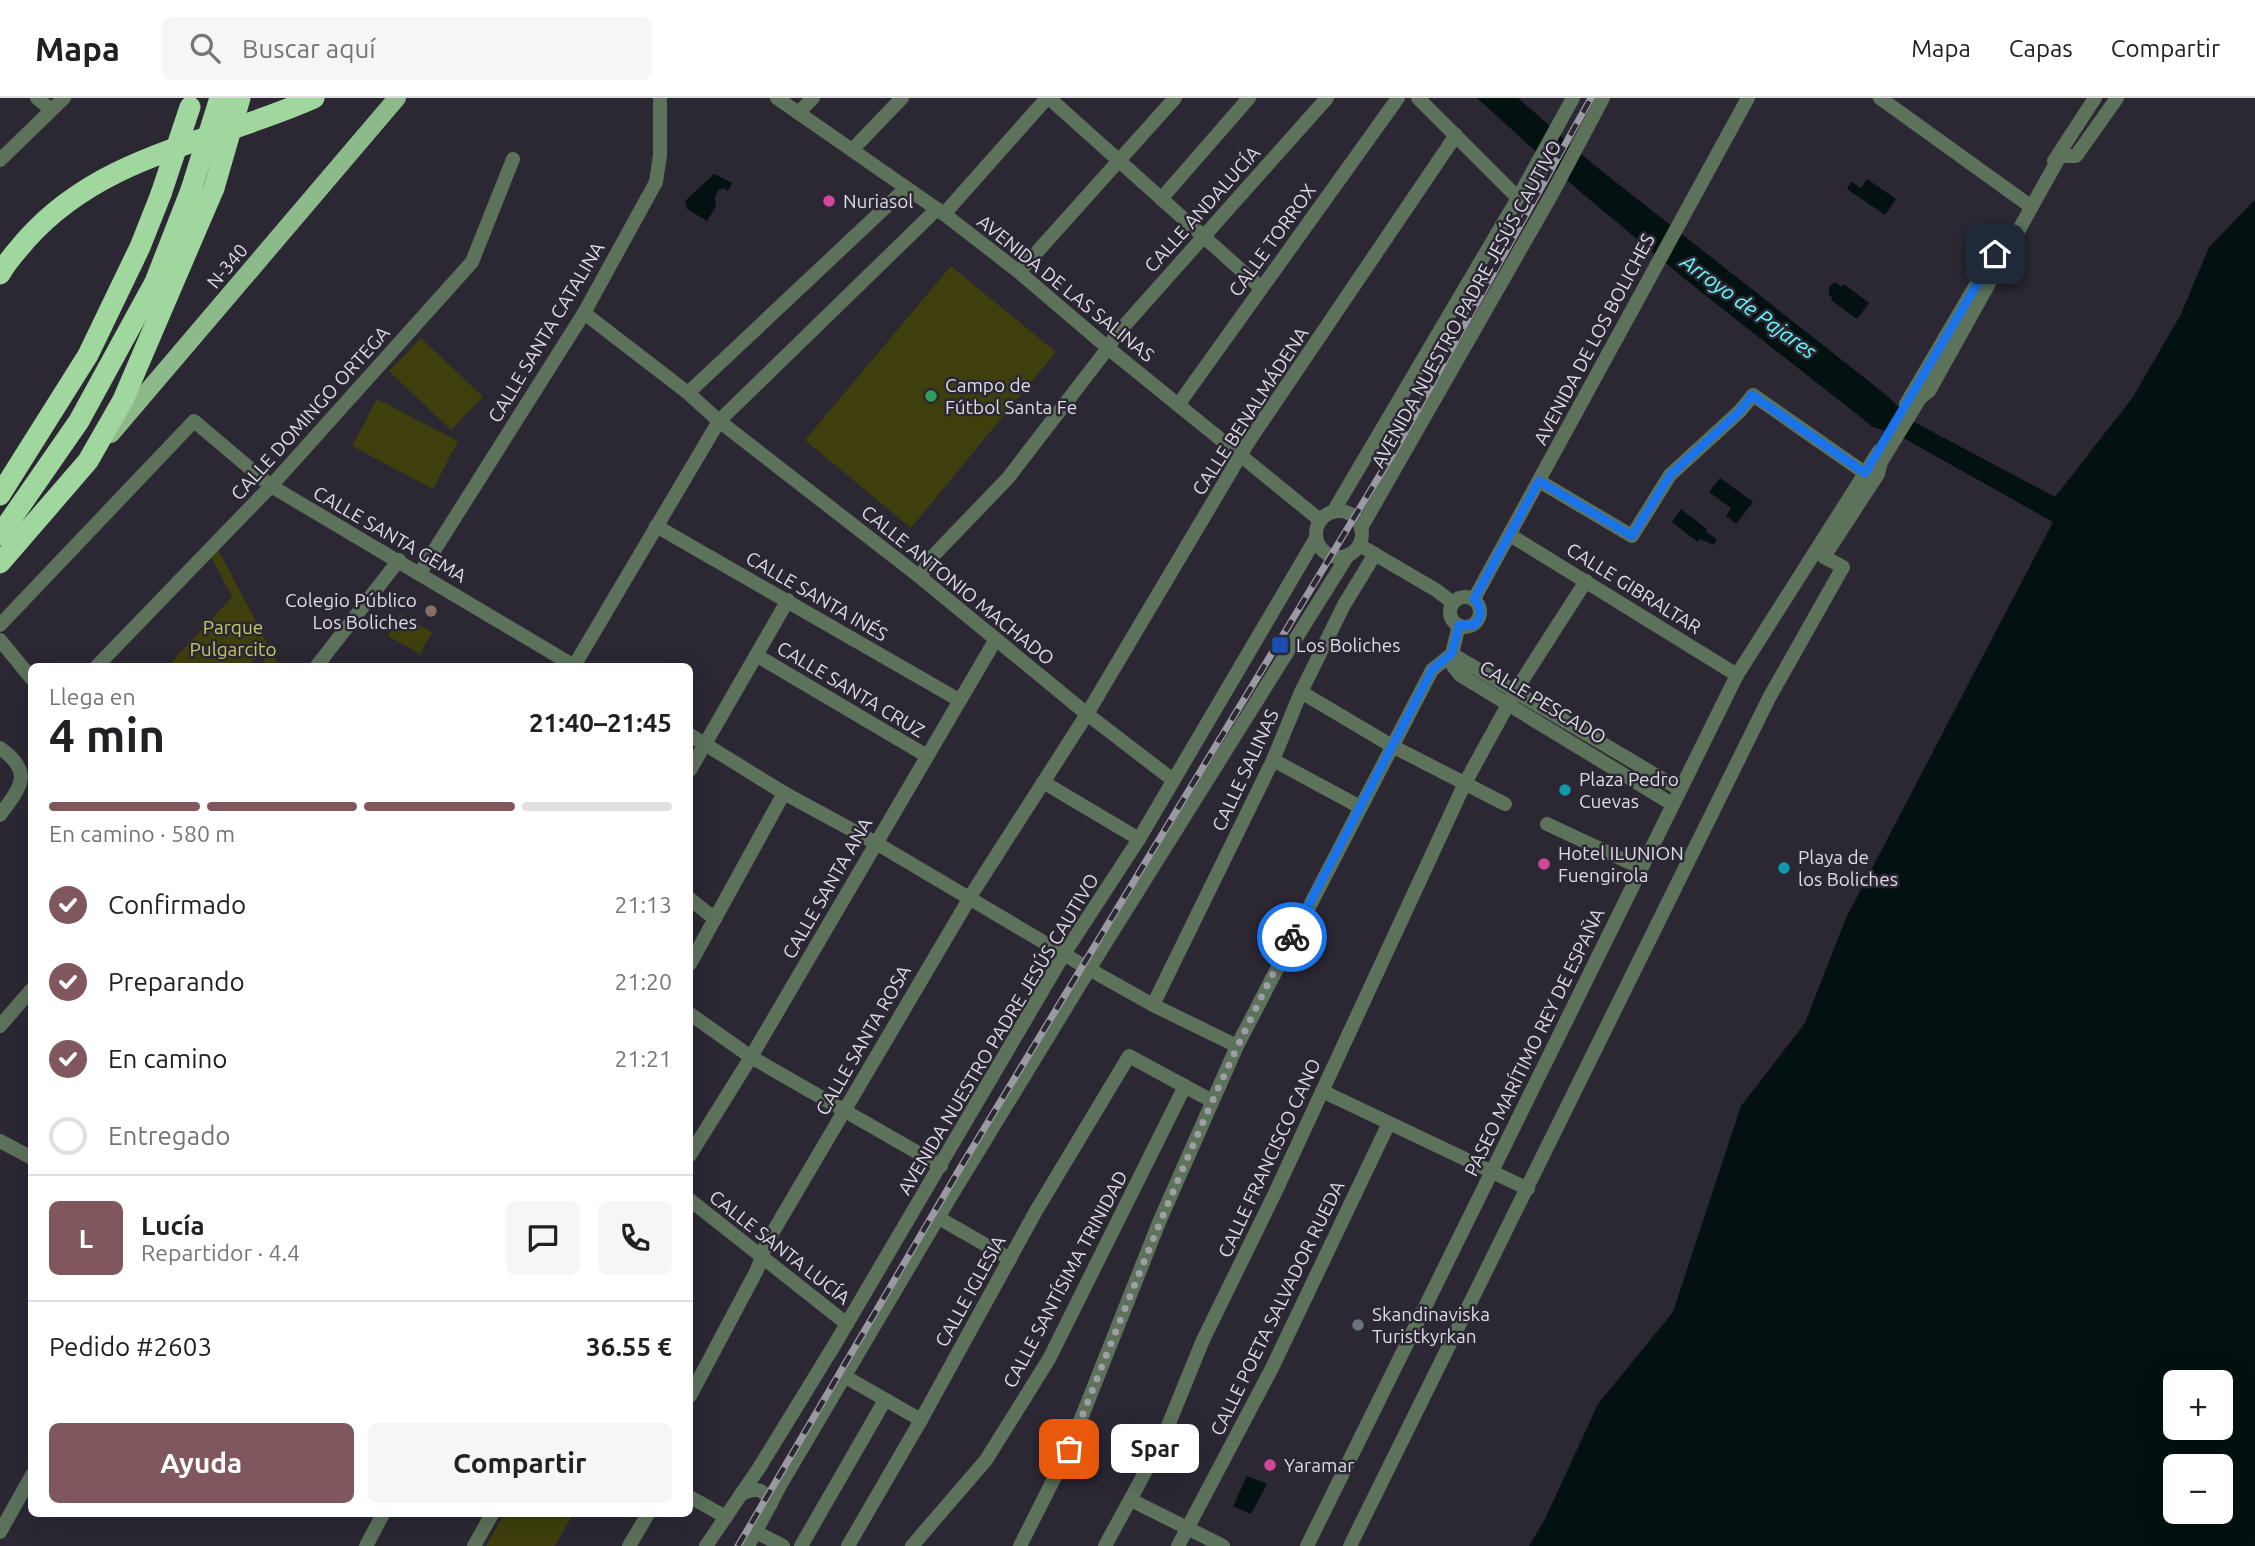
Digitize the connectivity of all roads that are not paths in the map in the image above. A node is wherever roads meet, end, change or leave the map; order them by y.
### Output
1 (37, 98) edge
2 (64, 98) edge
3 (314, 98) edge
4 (397, 98) edge
5 (660, 98) edge
6 (777, 98) edge
7 (902, 98) edge
8 (1048, 98) edge
9 (1175, 98) edge
10 (1249, 98) edge
11 (1327, 98) edge
12 (1398, 98) edge
13 (1418, 98) edge
14 (1573, 98) edge
15 (1603, 98) edge
16 (1748, 98) edge
17 (1880, 98) edge
18 (2095, 98) edge
19 (2117, 98) edge
20 (227, 99) edge
21 (811, 99) edge
22 (191, 102) edge
23 (50, 109) junction
24 (798, 113) junction
25 (1456, 135) junction
26 (852, 150) junction
27 (513, 159) dead end
28 (0, 160) edge
29 (1119, 161) junction
30 (906, 188) junction
31 (1518, 198) junction
32 (1161, 199) junction
33 (2026, 203) junction
34 (941, 211) junction
35 (1203, 237) junction
36 (1019, 272) junction
37 (0, 274) edge
38 (1261, 289) junction
39 (584, 313) junction
40 (1108, 348) junction
41 (688, 393) junction
42 (1916, 396) junction
43 (1178, 405) junction
44 (719, 421) junction
45 (1240, 456) junction
46 (88, 461) junction
47 (1877, 461) junction
48 (1865, 473) junction
49 (1539, 481) junction
50 (271, 486) junction
51 (0, 495) edge
52 (1327, 516) junction
53 (656, 526) junction
54 (1361, 528) junction
55 (0, 535) edge
56 (1510, 535) junction
57 (1316, 538) junction
58 (1354, 550) junction
59 (1374, 554) junction
60 (399, 560) junction
61 (0, 563) edge
62 (421, 573) junction
63 (920, 577) junction
64 (1586, 581) junction
65 (1474, 599) junction
66 (788, 600) junction
67 (1453, 603) junction
68 (0, 625) edge
69 (1459, 625) junction
70 (996, 639) junction
71 (0, 640) edge
72 (1452, 653) junction
73 (756, 655) junction
74 (100, 663) edge
75 (319, 663) edge
76 (567, 663) edge
77 (571, 663) edge
78 (28, 674) edge
79 (1737, 675) junction
80 (1301, 692) junction
81 (1513, 697) junction
82 (959, 700) junction
83 (1087, 714) junction
84 (693, 736) edge
85 (706, 744) junction
86 (1392, 746) junction
87 (0, 748) edge
88 (927, 756) junction
89 (1273, 760) junction
90 (693, 765) edge
91 (1173, 780) junction
92 (1043, 782) junction
93 (1465, 783) junction
94 (1679, 789) junction
95 (784, 793) junction
96 (1505, 804) dead end
97 (1672, 804) junction
98 (1360, 807) junction
99 (0, 815) edge
100 (1547, 824) dead end
101 (1139, 839) junction
102 (876, 843) junction
103 (1641, 868) junction
104 (969, 898) junction
105 (693, 902) edge
106 (715, 919) junction
107 (1064, 954) junction
108 (693, 959) edge
109 (1089, 969) junction
110 (28, 994) edge
111 (1153, 1005) junction
112 (693, 1016) edge
113 (0, 1027) edge
114 (1237, 1046) junction
115 (751, 1057) junction
116 (1185, 1086) junction
117 (1322, 1091) junction
118 (1212, 1101) junction
119 (845, 1110) junction
120 (1389, 1123) junction
121 (0, 1141) edge
122 (693, 1150) edge
123 (28, 1156) edge
124 (941, 1166) junction
125 (1492, 1172) junction
126 (1528, 1189) junction
127 (693, 1202) edge
128 (939, 1217) junction
129 (762, 1258) junction
130 (1010, 1259) junction
131 (847, 1324) junction
132 (844, 1376) junction
133 (693, 1390) edge
134 (881, 1397) junction
135 (921, 1420) junction
136 (28, 1482) edge
137 (739, 1495) junction
138 (693, 1499) edge
139 (1131, 1500) junction
140 (771, 1504) junction
141 (381, 1517) edge
142 (490, 1517) edge
143 (646, 1517) edge
144 (726, 1517) junction
145 (1188, 1529) junction
146 (0, 1532) edge
147 (756, 1532) junction
148 (717, 1539) edge
149 (366, 1546) edge
150 (474, 1546) edge
151 (629, 1546) edge
152 (706, 1546) edge
153 (748, 1546) edge
154 (783, 1546) edge
155 (802, 1546) edge
156 (848, 1546) edge
157 (912, 1546) edge
158 (1020, 1546) edge
159 (1105, 1546) edge
160 (1178, 1546) edge
161 (1223, 1546) edge
162 (1307, 1546) edge
163 (1350, 1546) edge

1 - 23 street
2 - 23 street
3 - 37 highway
4 - 46 main road, N-340
5 - 39 street, CALLE SANTA CATALINA
6 - 24 street, AVENIDA DE LAS SALINAS
7 - 26 street
8 - 29 street
8 - 34 street
9 - 29 street
10 - 32 street
11 - 35 street, CALLE ANDALUCÍA
12 - 38 street, CALLE TORROX
13 - 25 street
14 - 31 street, AVENIDA NUESTRO PADRE JESÚS CAUTIVO
15 - 54 street, AVENIDA NUESTRO PADRE JESÚS CAUTIVO
16 - 49 street, AVENIDA DE LOS BOLICHES
17 - 33 street
18 - 33 street, PASEO MARÍTIMO REY DE ESPAÑA
19 - 42 street
20 - 46 highway, bridge
20 - 55 highway, bridge
21 - 24 street
22 - 51 highway, bridge
23 - 28 street
24 - 26 street, AVENIDA DE LAS SALINAS
25 - 31 street
25 - 45 street, CALLE BENALMÁDENA
26 - 30 street, AVENIDA DE LAS SALINAS
27 - 50 street, CALLE DOMINGO ORTEGA
29 - 32 street
29 - 36 street
30 - 34 street, AVENIDA DE LAS SALINAS
30 - 41 street
31 - 52 street, AVENIDA NUESTRO PADRE JESÚS CAUTIVO
32 - 35 street
33 - 42 street, PASEO MARÍTIMO REY DE ESPAÑA
34 - 36 street, AVENIDA DE LAS SALINAS
34 - 44 street
35 - 38 street
35 - 40 street, CALLE ANDALUCÍA
36 - 40 street, AVENIDA DE LAS SALINAS
38 - 43 street, CALLE TORROX
39 - 41 street, CALLE ANTONIO MACHADO
39 - 62 street, CALLE SANTA CATALINA
40 - 43 street, AVENIDA DE LAS SALINAS
40 - 63 street, CALLE ANDALUCÍA
41 - 44 street, CALLE ANTONIO MACHADO
42 - 47 street, PASEO MARÍTIMO REY DE ESPAÑA
43 - 45 street, AVENIDA DE LAS SALINAS
44 - 53 street
44 - 63 street, CALLE ANTONIO MACHADO
45 - 52 street, AVENIDA DE LAS SALINAS
45 - 83 street, CALLE BENALMÁDENA
46 - 61 highway
47 - 48 street, PASEO MARÍTIMO REY DE ESPAÑA
47 - 126 street
48 - 49 street
48 - 79 street, PASEO MARÍTIMO REY DE ESPAÑA
49 - 56 street, AVENIDA DE LOS BOLICHES
50 - 60 street, CALLE SANTA GEMA
50 - 68 street, CALLE SANTA GEMA
50 - 74 street, CALLE DOMINGO ORTEGA
52 - 54 street
52 - 57 street
53 - 66 street, CALLE SANTA INÉS
53 - 77 street
54 - 58 street
56 - 64 street, CALLE GIBRALTAR
56 - 65 street, AVENIDA DE LOS BOLICHES
57 - 58 street
57 - 91 street, AVENIDA NUESTRO PADRE JESÚS CAUTIVO
58 - 59 street
58 - 109 street
59 - 67 street
59 - 80 street, CALLE SALINAS
60 - 62 street, CALLE SANTA GEMA
60 - 75 street
62 - 76 street, CALLE SANTA GEMA
63 - 70 street, CALLE ANTONIO MACHADO
64 - 79 street, CALLE GIBRALTAR
64 - 81 street, CALLE FRANCISCO CANO
65 - 67 street
65 - 69 street
66 - 73 street
66 - 82 street, CALLE SANTA INÉS
67 - 69 street
69 - 72 street
70 - 82 street, CALLE SANTA ANA
70 - 83 street, CALLE ANTONIO MACHADO
71 - 78 street
72 - 81 street, CALLE PESCADO
72 - 86 street
73 - 85 street
73 - 88 street, CALLE SANTA CRUZ
79 - 94 street, PASEO MARÍTIMO REY DE ESPAÑA
80 - 86 street
80 - 89 street, CALLE SALINAS
81 - 93 street, CALLE FRANCISCO CANO
81 - 94 street, CALLE PESCADO
81 - 97 street, CALLE PESCADO
82 - 88 street, CALLE SANTA ANA
83 - 91 street, CALLE ANTONIO MACHADO
83 - 92 street, CALLE SANTA ROSA
84 - 85 street
85 - 90 street
85 - 95 street
86 - 93 street
86 - 98 street
87 - 99 street
88 - 102 street, CALLE SANTA ANA
89 - 98 street
89 - 111 street, CALLE SALINAS
91 - 101 street, AVENIDA NUESTRO PADRE JESÚS CAUTIVO
92 - 101 street
92 - 104 street, CALLE SANTA ROSA
93 - 96 street
93 - 117 street, CALLE FRANCISCO CANO
94 - 97 street, PASEO MARÍTIMO REY DE ESPAÑA
95 - 102 street
95 - 106 street
97 - 103 street, PASEO MARÍTIMO REY DE ESPAÑA
98 - 114 street
100 - 103 street
101 - 107 street, AVENIDA NUESTRO PADRE JESÚS CAUTIVO
102 - 104 street
102 - 115 street, CALLE SANTA ANA
103 - 125 street, PASEO MARÍTIMO REY DE ESPAÑA
104 - 107 street
104 - 119 street, CALLE SANTA ROSA
105 - 106 street
106 - 108 street
107 - 109 street
107 - 124 street, AVENIDA NUESTRO PADRE JESÚS CAUTIVO
109 - 111 street
109 - 128 street
110 - 113 street
111 - 114 street
112 - 115 street
114 - 118 street
115 - 119 street
115 - 122 street, CALLE SANTA ANA
116 - 118 street
116 - 130 street, CALLE IGLESIA
116 - 157 street, CALLE SANTÍSIMA TRINIDAD
117 - 120 street
117 - 139 street, CALLE FRANCISCO CANO
118 - 158 street
119 - 124 street
119 - 129 street, CALLE SANTA ROSA
120 - 125 street
120 - 145 street, CALLE POETA SALVADOR RUEDA
121 - 123 street
124 - 131 street, AVENIDA NUESTRO PADRE JESÚS CAUTIVO
125 - 126 street
125 - 162 street, PASEO MARÍTIMO REY DE ESPAÑA
126 - 163 street
127 - 129 street, CALLE SANTA LUCÍA
128 - 130 street
128 - 132 street
129 - 131 street, CALLE SANTA LUCÍA
129 - 133 street, CALLE SANTA ROSA
130 - 135 street, CALLE IGLESIA
131 - 137 street, AVENIDA NUESTRO PADRE JESÚS CAUTIVO
132 - 134 street
132 - 140 street
134 - 135 street
134 - 155 street
135 - 156 street, CALLE IGLESIA
136 - 146 street
137 - 140 street
137 - 144 street, AVENIDA NUESTRO PADRE JESÚS CAUTIVO
138 - 144 street
139 - 145 street
139 - 159 street, CALLE FRANCISCO CANO
140 - 147 street
141 - 149 street
142 - 150 street
143 - 151 street
144 - 148 street, AVENIDA NUESTRO PADRE JESÚS CAUTIVO
145 - 160 street, CALLE POETA SALVADOR RUEDA
145 - 161 street
147 - 153 street
147 - 154 street
148 - 152 street, AVENIDA NUESTRO PADRE JESÚS CAUTIVO

